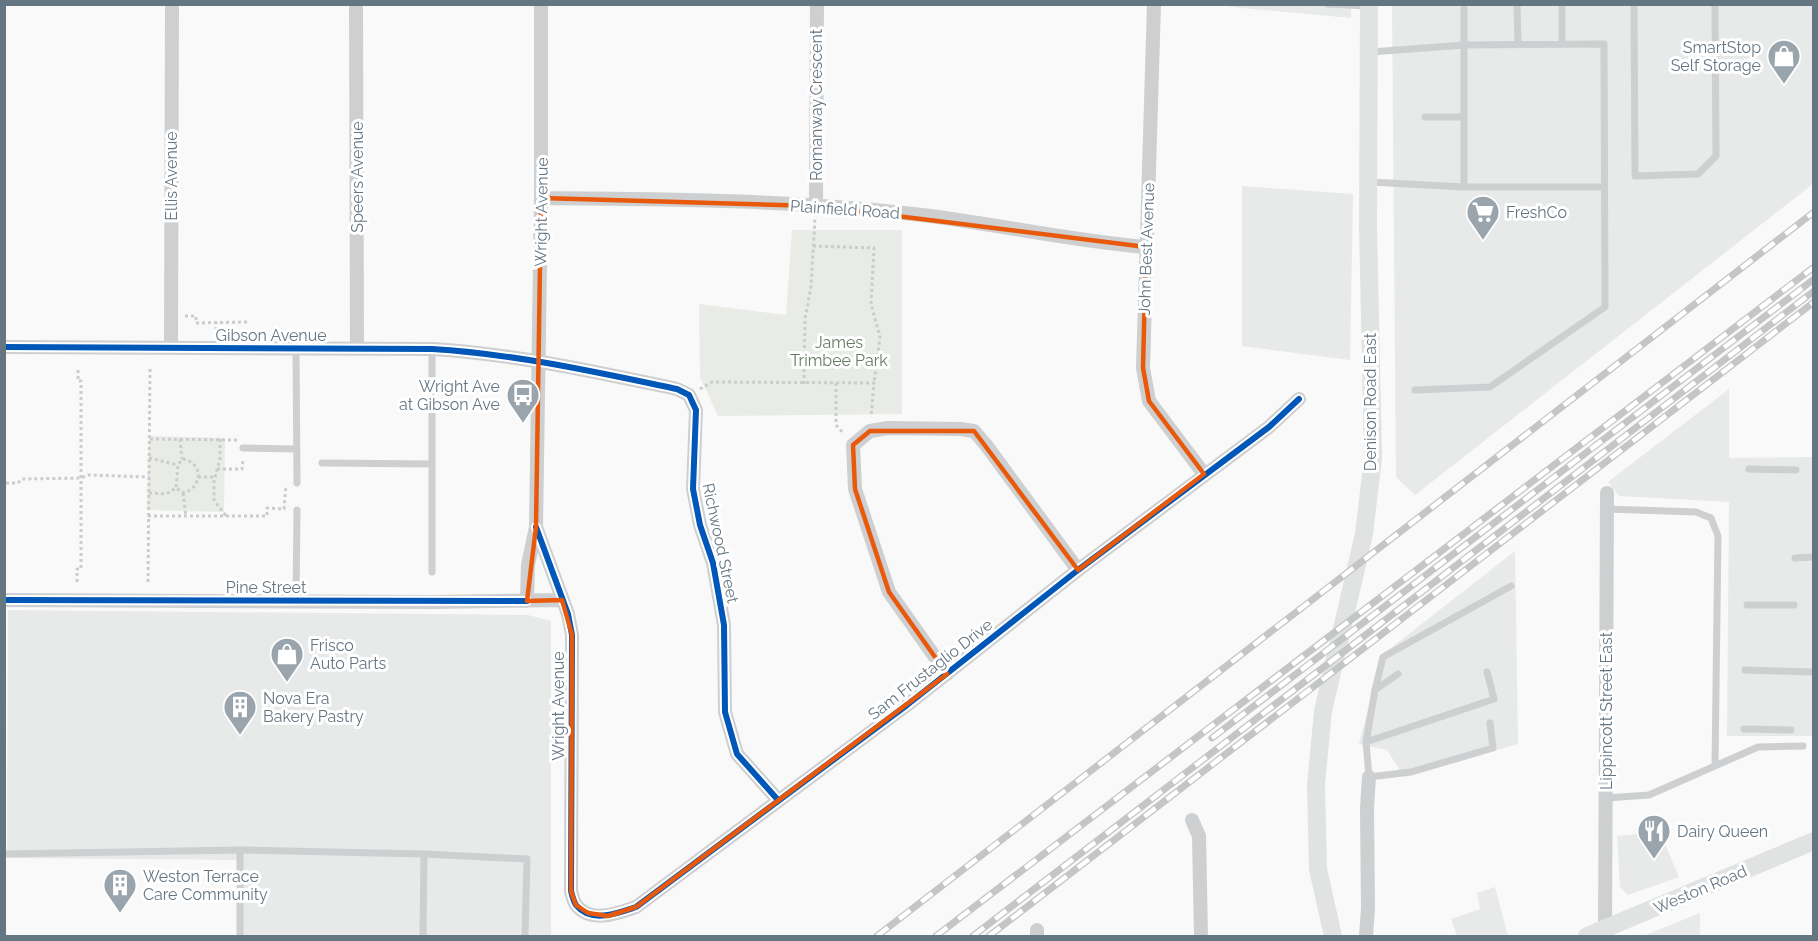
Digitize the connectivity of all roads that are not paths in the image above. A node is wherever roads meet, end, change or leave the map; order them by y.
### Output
1 (172, 4) edge
2 (356, 4) edge
3 (541, 4) edge
4 (817, 4) edge
5 (1154, 4) edge
6 (1328, 4) edge
7 (1464, 4) edge
8 (1517, 4) edge
9 (1562, 4) edge
10 (1634, 4) edge
11 (1715, 4) edge
12 (1368, 5) edge
13 (1562, 44) junction
14 (1464, 45) junction
15 (1518, 45) junction
16 (1368, 52) junction
17 (1425, 117) dead end
18 (1464, 117) junction
19 (1368, 182) junction
20 (1464, 187) junction
21 (1604, 187) junction
22 (541, 198) junction
23 (816, 206) junction
24 (1146, 247) junction
25 (4, 347) edge
26 (171, 348) junction
27 (296, 348) junction
28 (357, 349) junction
29 (432, 349) junction
30 (537, 361) junction
31 (1415, 390) dead end
32 (1299, 399) dead end
33 (241, 448) road end
34 (297, 449) junction
35 (322, 463) dead end
36 (432, 464) junction
37 (1749, 469) dead end
38 (1796, 470) dead end
39 (1204, 474) junction
40 (297, 483) road end
41 (1607, 493) dead end
42 (1607, 509) junction
43 (297, 510) dead end
44 (536, 527) junction
45 (1814, 557) edge
46 (1795, 558) dead end
47 (1078, 570) junction
48 (432, 572) dead end
49 (1510, 586) dead end
50 (4, 600) edge
51 (296, 600) junction
52 (562, 600) junction
53 (527, 601) junction
54 (1747, 604) dead end
55 (1794, 605) dead end
56 (1745, 670) dead end
57 (1487, 672) dead end
58 (1814, 672) edge
59 (947, 674) junction
60 (1398, 674) dead end
61 (1375, 690) junction
62 (1490, 723) dead end
63 (1744, 729) dead end
64 (1791, 730) dead end
65 (1366, 742) junction
66 (1803, 746) dead end
67 (1715, 766) junction
68 (1369, 777) junction
69 (1606, 798) junction
70 (778, 800) junction
71 (1192, 820) dead end
72 (1814, 841) edge
73 (240, 850) junction
74 (4, 854) edge
75 (424, 854) junction
76 (571, 891) joint
77 (1605, 933) edge
78 (240, 936) edge
79 (423, 936) edge
80 (525, 936) edge
81 (1201, 936) edge
82 (1333, 936) edge
83 (1366, 936) edge
84 (1587, 936) edge

1 - 26 street, Ellis Avenue
2 - 28 street, Speers Avenue
3 - 22 street, Wright Avenue
4 - 23 street, Romanway Crescent
5 - 24 street, John Best Avenue
6 - 12 lane
7 - 14 lane
8 - 15 lane
9 - 13 lane
10 - 11 lane
12 - 16 street, Denison Road East
13 - 15 lane
13 - 21 lane
14 - 15 lane
14 - 16 lane
14 - 18 lane
16 - 19 street, Denison Road East
17 - 18 lane
18 - 20 lane
19 - 20 lane
19 - 82 street, Denison Road East
20 - 21 lane
21 - 31 lane
22 - 23 street, Plainfield Road
22 - 30 street, Wright Avenue
23 - 24 street, Plainfield Road
24 - 39 street, John Best Avenue
25 - 26 street, Gibson Avenue
26 - 27 street, Gibson Avenue
27 - 28 street, Gibson Avenue
27 - 34 lane
28 - 29 street, Gibson Avenue
29 - 30 street, Gibson Avenue
29 - 36 lane
30 - 44 street, Wright Avenue
30 - 70 street, Richwood Street
32 - 39 street, Sam Frustaglio Drive
33 - 34 lane
34 - 40 lane
35 - 36 lane
36 - 48 lane
37 - 38 lane
39 - 47 street, Sam Frustaglio Drive
41 - 42 street, Lippincott Street East
42 - 67 lane
42 - 69 street, Lippincott Street East
43 - 51 lane
44 - 52 street, Wright Avenue
44 - 53 street, Wright Avenue
45 - 46 lane
47 - 59 street, Sam Frustaglio Drive
47 - 59 street
49 - 61 lane
50 - 51 street, Pine Street
51 - 53 street, Pine Street
52 - 53 street, Pine Street
52 - 76 street, Wright Avenue
54 - 55 lane
56 - 58 lane
57 - 65 lane
59 - 70 street, Sam Frustaglio Drive
60 - 61 lane
61 - 65 lane
62 - 68 lane
63 - 64 lane
65 - 68 lane
66 - 67 lane
67 - 69 lane
68 - 83 street
69 - 77 street, Lippincott Street East
70 - 76 street, Sam Frustaglio Drive
71 - 81 street
72 - 77 street, Weston Road
73 - 74 lane
73 - 75 lane
73 - 78 lane
75 - 79 lane
75 - 80 lane
77 - 84 street, Weston Road

